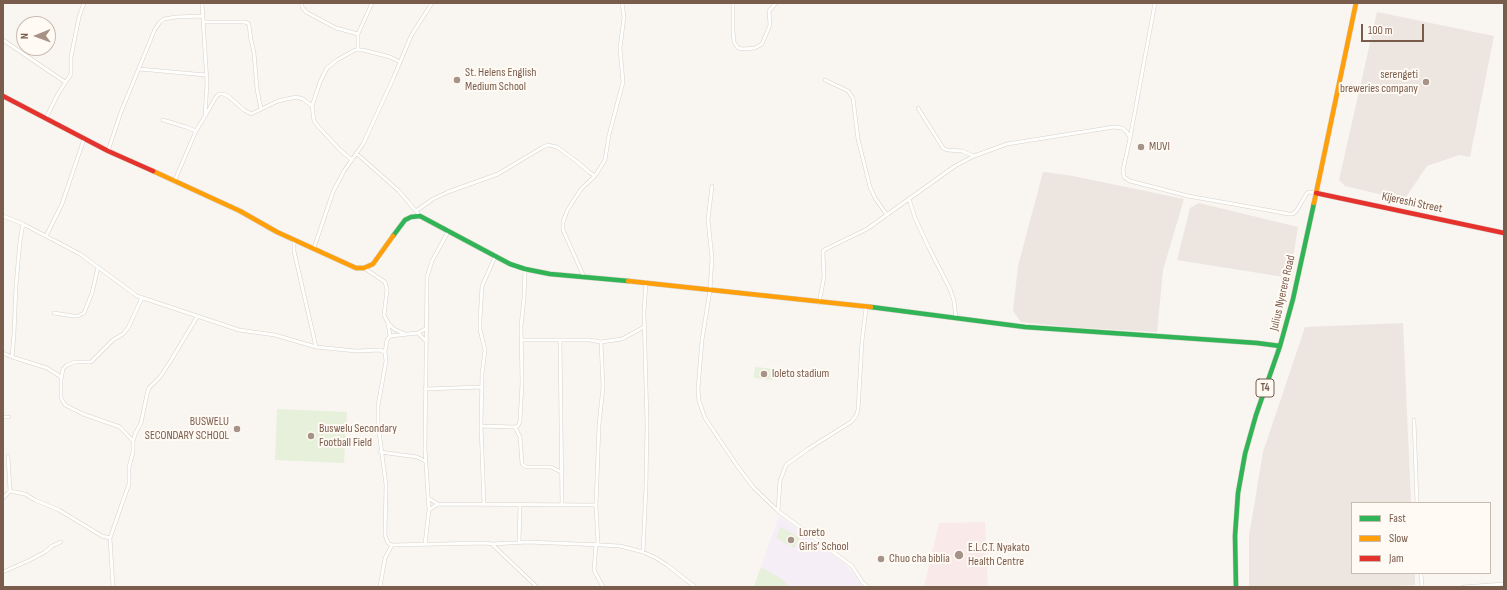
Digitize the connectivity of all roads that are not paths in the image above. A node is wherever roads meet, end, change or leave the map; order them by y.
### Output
1 (84, 3) edge
2 (202, 3) edge
3 (302, 3) edge
4 (372, 3) edge
5 (432, 3) edge
6 (622, 3) edge
7 (733, 3) edge
8 (776, 3) edge
9 (1155, 3) edge
10 (1356, 3) edge
11 (203, 16) junction
12 (203, 22) junction
13 (358, 34) junction
14 (3, 40) edge
15 (358, 49) junction
16 (400, 62) junction
17 (139, 69) junction
18 (206, 75) junction
19 (825, 80) dead end
20 (65, 82) junction
21 (3, 96) edge
22 (312, 106) junction
23 (918, 108) dead end
24 (261, 109) junction
25 (205, 116) junction
26 (46, 118) junction
27 (163, 120) dead end
28 (196, 132) junction
29 (84, 138) junction
30 (1130, 138) junction
31 (108, 151) junction
32 (356, 153) junction
33 (974, 156) junction
34 (352, 160) junction
35 (595, 176) junction
36 (174, 182) junction
37 (712, 186) dead end
38 (1316, 193) junction
39 (909, 199) junction
40 (416, 211) junction
41 (887, 215) junction
42 (3, 216) edge
43 (420, 216) junction
44 (23, 224) junction
45 (449, 230) junction
46 (1504, 233) edge
47 (46, 236) junction
48 (294, 240) junction
49 (314, 248) junction
50 (495, 257) junction
51 (98, 267) junction
52 (364, 268) junction
53 (525, 269) junction
54 (584, 277) junction
55 (646, 282) junction
56 (710, 290) junction
57 (142, 298) junction
58 (819, 303) junction
59 (866, 308) junction
60 (54, 313) dead end
61 (197, 317) junction
62 (956, 318) junction
63 (388, 323) junction
64 (644, 327) junction
65 (427, 328) junction
66 (418, 333) junction
67 (405, 334) junction
68 (390, 336) junction
69 (522, 340) junction
70 (560, 340) junction
71 (426, 341) junction
72 (601, 342) junction
73 (1280, 346) junction
74 (316, 347) junction
75 (385, 352) junction
76 (3, 353) edge
77 (12, 357) junction
78 (61, 377) junction
79 (482, 387) junction
80 (425, 389) junction
81 (3, 417) edge
82 (9, 417) dead end
83 (1414, 420) dead end
84 (481, 426) junction
85 (515, 427) junction
86 (133, 441) junction
87 (380, 452) junction
88 (8, 456) dead end
89 (425, 461) junction
90 (561, 472) junction
91 (10, 491) junction
92 (3, 498) edge
93 (428, 498) junction
94 (1417, 502) edge
95 (438, 504) junction
96 (484, 504) junction
97 (562, 504) junction
98 (520, 505) junction
99 (596, 505) junction
100 (429, 510) junction
101 (778, 511) junction
102 (110, 538) junction
103 (61, 542) dead end
104 (519, 542) junction
105 (425, 544) junction
106 (492, 544) junction
107 (597, 544) junction
108 (392, 546) junction
109 (643, 552) junction
110 (3, 572) edge
111 (1421, 574) edge
112 (1504, 584) edge
113 (113, 587) edge
114 (380, 587) edge
115 (537, 587) edge
116 (603, 587) edge
117 (695, 587) edge
118 (868, 587) edge
119 (1236, 587) edge
120 (1422, 587) edge
121 (1463, 587) edge

1 - 20 street
2 - 11 street
3 - 13 street
4 - 13 street
5 - 16 street
6 - 35 street
7 - 8 street
9 - 30 street
10 - 38 main road, Julius Nyerere Road / T4
11 - 12 street
11 - 17 street
12 - 18 street
12 - 24 street
13 - 15 street
14 - 20 street
15 - 16 street
15 - 22 street
16 - 32 street
17 - 18 street
17 - 31 street
18 - 25 street
19 - 41 street
20 - 26 street
21 - 26 main road
22 - 24 street
22 - 34 street
23 - 33 street
24 - 25 street
25 - 28 street
26 - 29 main road
27 - 28 street
28 - 36 street
29 - 31 main road
29 - 47 street
30 - 33 street
30 - 38 street
31 - 36 main road
32 - 34 street
32 - 40 street
33 - 39 street
34 - 49 street
35 - 40 street
35 - 54 street
36 - 48 main road
37 - 56 street
38 - 46 main road, Kijereshi Street
38 - 73 main road, Julius Nyerere Road / T4
39 - 41 street
39 - 62 street
40 - 43 street
41 - 58 street
42 - 44 street
43 - 45 main road
43 - 52 main road
44 - 47 street
44 - 77 street
45 - 50 main road
45 - 65 street
47 - 51 street
48 - 49 main road
48 - 74 street
49 - 52 main road
50 - 53 main road
50 - 79 street
51 - 57 street
51 - 60 street
52 - 63 street
53 - 54 main road
53 - 69 street
54 - 55 main road
55 - 56 main road
55 - 64 street
56 - 58 main road
56 - 101 street
57 - 61 street
57 - 78 street
58 - 59 main road
59 - 62 main road
59 - 101 street
61 - 74 street
61 - 86 street
62 - 73 main road
63 - 67 street
63 - 68 street
64 - 72 street
64 - 109 street
65 - 66 street
65 - 71 street
66 - 67 street
66 - 71 street
67 - 68 street
68 - 75 street
69 - 70 street
69 - 85 street
70 - 72 street
70 - 90 street
71 - 80 street
72 - 99 street
73 - 119 main road, Julius Nyerere Road / T4
74 - 75 street
75 - 87 street
76 - 77 street
77 - 78 street
78 - 86 street
79 - 80 street
79 - 84 street
80 - 89 street
81 - 82 street
83 - 94 street
84 - 85 street
84 - 96 street
85 - 90 street
86 - 102 street
87 - 89 street
87 - 108 street
88 - 91 street
89 - 93 street
90 - 97 street
91 - 92 street
91 - 102 street
93 - 95 street
93 - 100 street
95 - 96 street
95 - 100 street
96 - 98 street
97 - 98 street
97 - 99 street
98 - 104 street
99 - 107 street
100 - 105 street
101 - 118 street
102 - 113 street
103 - 110 street
104 - 106 street
104 - 107 street
105 - 106 street
105 - 108 street
106 - 115 street
107 - 109 street
107 - 116 street
108 - 114 street
109 - 117 street
111 - 120 street
112 - 121 street

